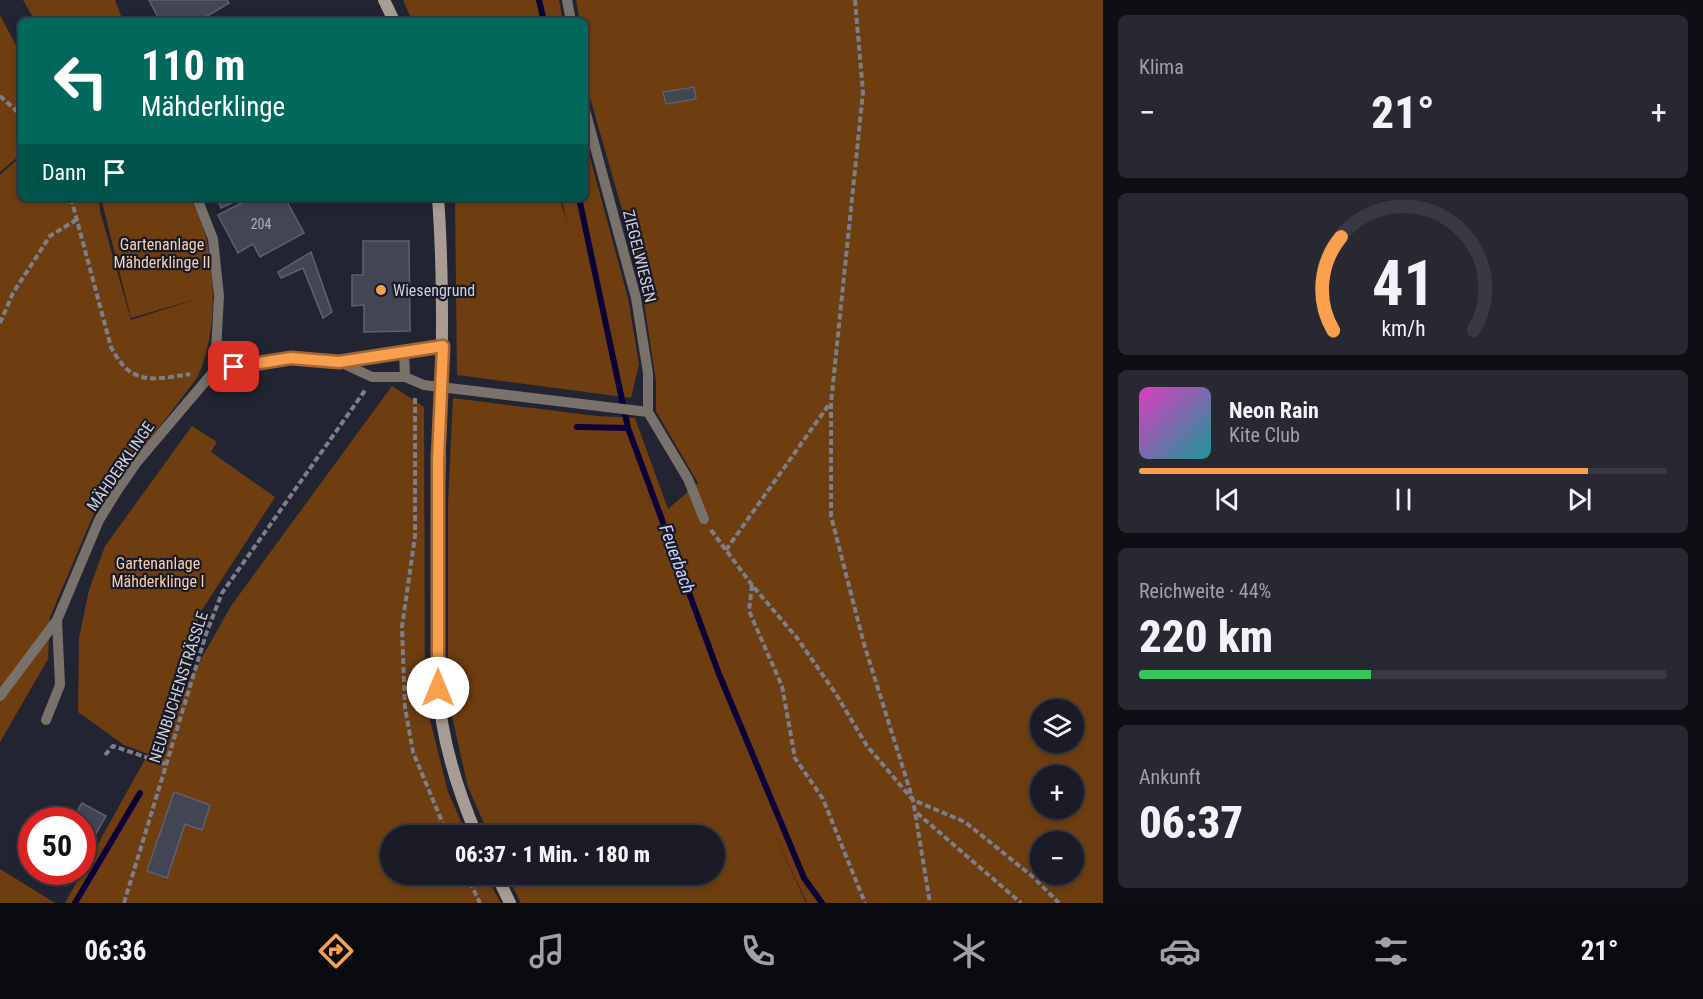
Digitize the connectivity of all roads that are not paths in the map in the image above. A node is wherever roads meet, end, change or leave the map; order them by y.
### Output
1 (384, 0) edge
2 (567, 0) edge
3 (393, 18) edge
4 (570, 18) edge
5 (588, 121) edge
6 (198, 201) edge
7 (438, 201) edge
8 (443, 346) junction
9 (404, 352) junction
10 (339, 362) junction
11 (215, 370) junction
12 (405, 377) junction
13 (441, 387) junction
14 (643, 411) junction
15 (704, 519) road end
16 (57, 620) junction
17 (0, 696) edge
18 (46, 720) dead end
19 (472, 825) edge
20 (501, 885) edge
21 (510, 903) edge

1 - 3 main road
2 - 4 lane
5 - 14 lane, ZIEGELWIESEN
6 - 11 lane
7 - 8 main road
8 - 9 lane
8 - 13 main road
9 - 10 lane
9 - 12 lane
10 - 11 lane
10 - 12 lane
11 - 16 lane, MÄHDERKLINGE
12 - 13 lane
13 - 14 lane
13 - 19 main road
14 - 15 lane
16 - 17 lane, MÄHDERKLINGE
16 - 18 lane
20 - 21 main road

